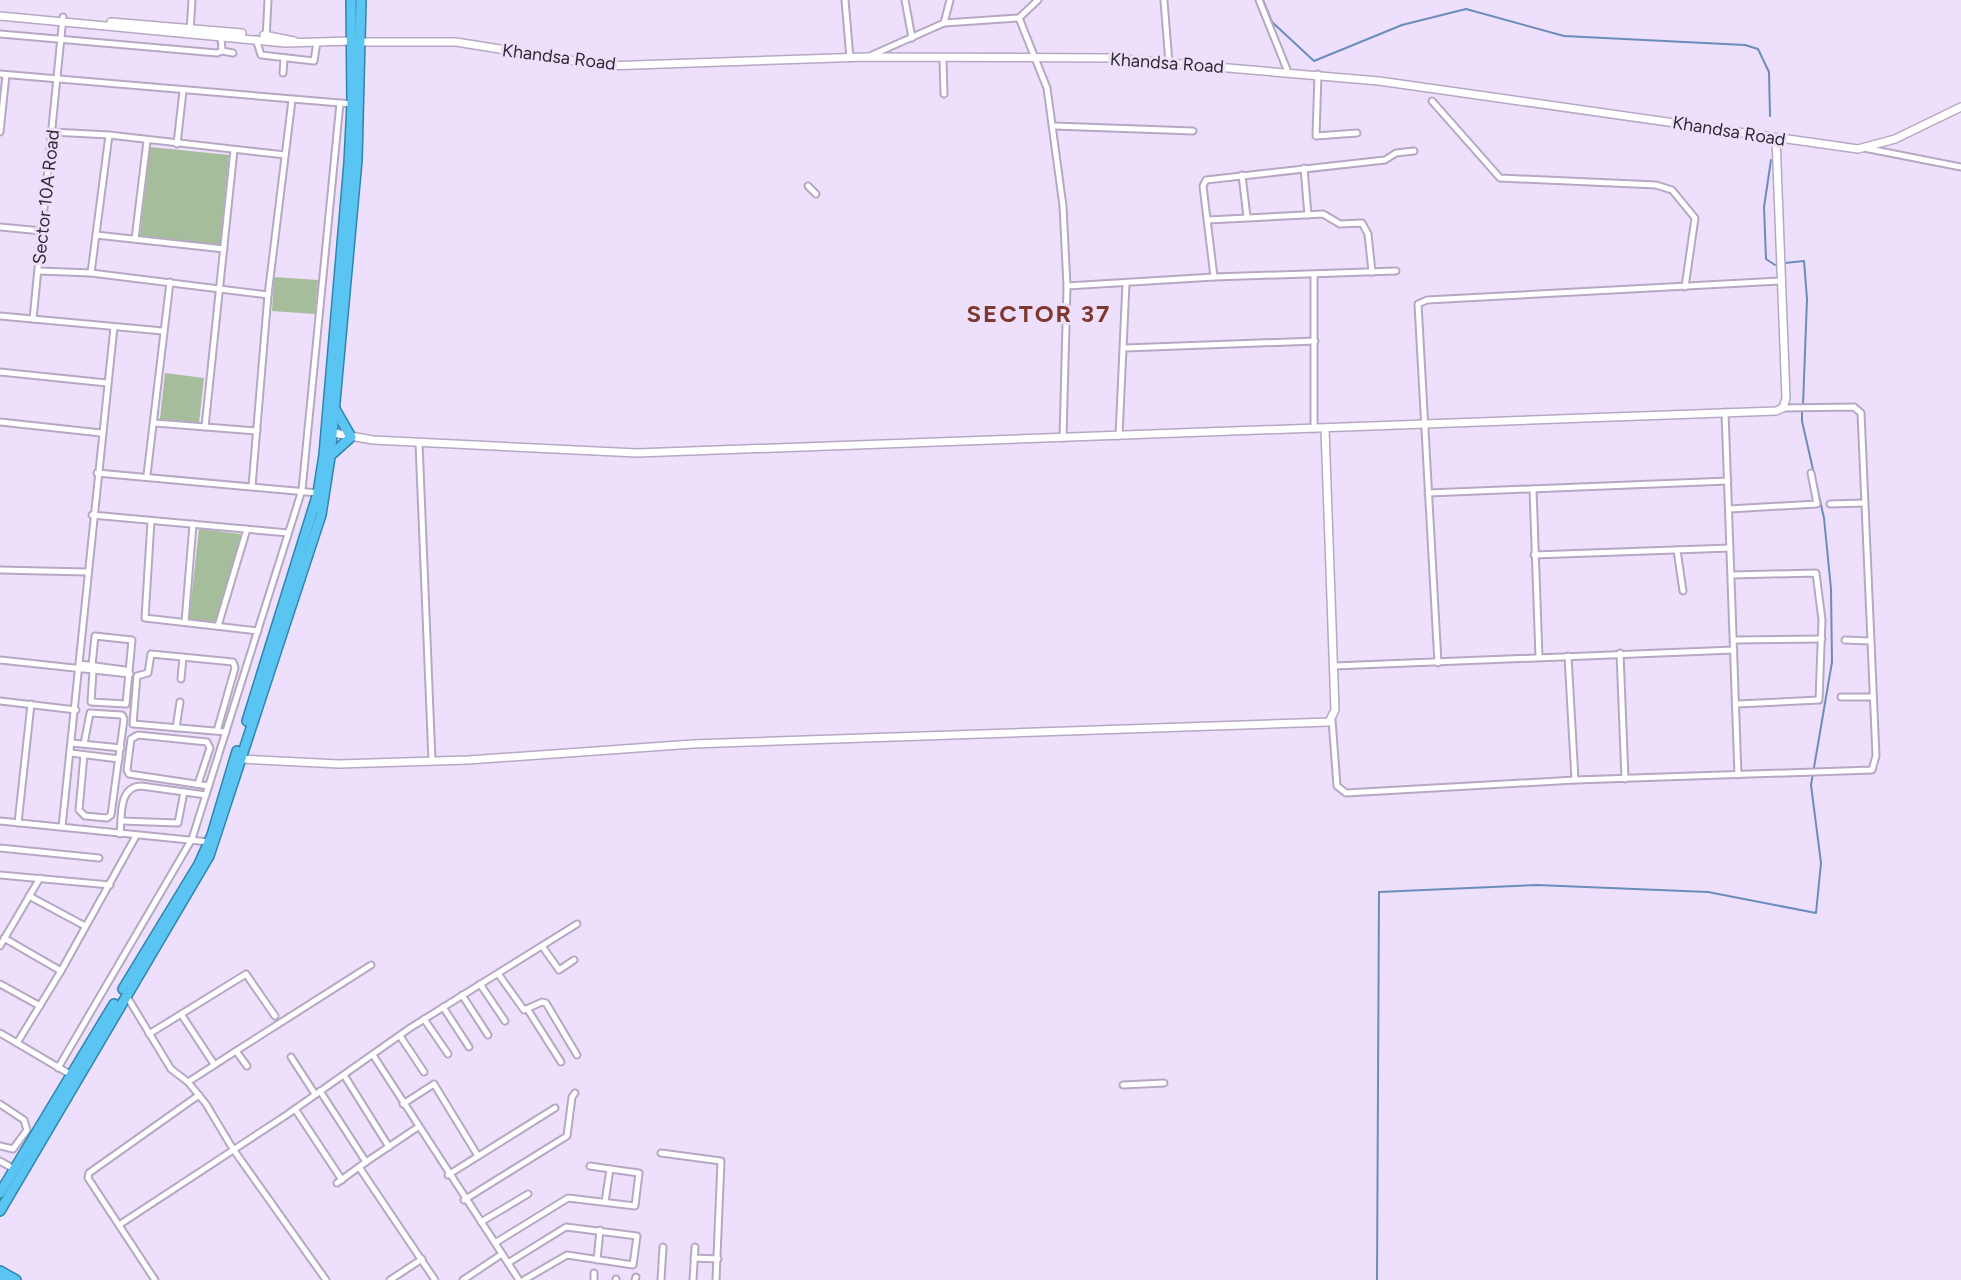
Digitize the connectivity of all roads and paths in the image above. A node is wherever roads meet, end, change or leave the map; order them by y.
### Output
1 (192, 0) edge
2 (268, 0) edge
3 (351, 0) edge
4 (361, 0) edge
5 (845, 0) edge
6 (905, 0) edge
7 (950, 0) edge
8 (1038, 0) edge
9 (1259, 0) edge
10 (1164, 1) edge
11 (0, 14) edge
12 (1019, 18) junction
13 (63, 20) junction
14 (944, 23) junction
15 (190, 32) junction
16 (0, 34) edge
17 (221, 37) junction
18 (266, 38) junction
19 (912, 38) junction
20 (256, 39) junction
21 (61, 41) junction
22 (317, 41) junction
23 (355, 42) junction
24 (222, 51) junction
25 (233, 53) dead end
26 (866, 57) junction
27 (284, 58) junction
28 (850, 58) junction
29 (1037, 58) junction
30 (943, 60) junction
31 (1169, 63) junction
32 (1288, 72) junction
33 (283, 73) dead end
34 (3, 74) edge
35 (1318, 74) junction
36 (57, 80) junction
37 (183, 91) junction
38 (944, 94) dead end
39 (292, 100) junction
40 (1432, 101) dead end
41 (340, 103) junction
42 (352, 104) junction
43 (1961, 107) edge
44 (1, 116) edge
45 (1054, 125) junction
46 (1193, 131) dead end
47 (0, 132) edge
48 (52, 132) junction
49 (1357, 133) dead end
50 (109, 135) junction
51 (1776, 138) junction
52 (147, 141) junction
53 (177, 144) junction
54 (1864, 148) junction
55 (234, 150) junction
56 (1414, 151) dead end
57 (285, 155) junction
58 (1961, 167) edge
59 (1304, 168) junction
60 (1242, 175) junction
61 (808, 186) dead end
62 (816, 194) dead end
63 (1308, 215) junction
64 (1247, 217) junction
65 (1208, 220) junction
66 (0, 227) edge
67 (43, 231) junction
68 (96, 235) junction
69 (135, 239) junction
70 (224, 249) junction
71 (39, 271) junction
72 (1396, 271) dead end
73 (1372, 272) junction
74 (90, 273) junction
75 (1314, 275) junction
76 (1214, 277) junction
77 (1780, 281) junction
78 (170, 282) junction
79 (1126, 283) junction
80 (1067, 286) junction
81 (1685, 287) junction
82 (220, 290) junction
83 (268, 295) junction
84 (0, 316) edge
85 (33, 319) junction
86 (114, 327) junction
87 (163, 331) junction
88 (1315, 341) junction
89 (1125, 348) junction
90 (0, 372) edge
91 (107, 383) junction
92 (335, 406) junction
93 (1783, 408) junction
94 (1725, 412) junction
95 (0, 422) edge
96 (155, 423) junction
97 (1425, 424) junction
98 (205, 427) junction
99 (1314, 429) junction
100 (1325, 429) junction
101 (257, 431) junction
102 (101, 433) junction
103 (329, 433) junction
104 (1119, 436) junction
105 (351, 437) junction
106 (1063, 438) junction
107 (419, 443) junction
108 (330, 457) junction
109 (97, 473) junction
110 (1811, 473) dead end
111 (148, 475) junction
112 (1728, 481) junction
113 (252, 486) junction
114 (1533, 489) junction
115 (302, 490) junction
116 (318, 493) junction
117 (1428, 493) junction
118 (1864, 503) junction
119 (1830, 504) dead end
120 (1728, 509) junction
121 (92, 515) junction
122 (151, 521) junction
123 (193, 524) junction
124 (247, 529) junction
125 (288, 533) junction
126 (309, 540) junction
127 (1730, 548) junction
128 (1677, 550) junction
129 (1534, 555) junction
130 (0, 570) edge
131 (86, 572) junction
132 (1732, 575) junction
133 (1683, 591) dead end
134 (185, 622) junction
135 (218, 626) junction
136 (258, 631) junction
137 (1822, 639) junction
138 (1734, 640) junction
139 (1845, 640) dead end
140 (1870, 641) junction
141 (1734, 650) junction
142 (1620, 653) junction
143 (1568, 656) junction
144 (183, 657) junction
145 (1539, 657) junction
146 (0, 660) edge
147 (1438, 663) junction
148 (79, 666) junction
149 (1334, 666) junction
150 (93, 668) junction
151 (130, 673) junction
152 (181, 678) dead end
153 (1841, 697) dead end
154 (1873, 697) junction
155 (0, 701) edge
156 (180, 702) dead end
157 (31, 704) junction
158 (1737, 704) junction
159 (76, 710) junction
160 (1332, 720) junction
161 (176, 728) junction
162 (218, 731) junction
163 (226, 732) junction
164 (72, 743) junction
165 (84, 744) junction
166 (121, 748) junction
167 (71, 753) junction
168 (84, 755) junction
169 (118, 759) junction
170 (240, 759) junction
171 (432, 761) junction
172 (1738, 775) junction
173 (1625, 779) junction
174 (1575, 780) junction
175 (198, 784) junction
176 (209, 786) junction
177 (184, 792) junction
178 (206, 795) junction
179 (0, 821) edge
180 (122, 821) junction
181 (18, 822) junction
182 (62, 828) junction
183 (120, 834) junction
184 (136, 836) junction
185 (192, 839) junction
186 (212, 843) junction
187 (0, 848) edge
188 (99, 858) dead end
189 (0, 875) edge
190 (40, 878) junction
191 (110, 885) junction
192 (29, 896) junction
193 (169, 918) junction
194 (577, 924) dead end
195 (85, 926) junction
196 (4, 938) junction
197 (0, 946) edge
198 (542, 946) junction
199 (574, 960) dead end
200 (371, 965) dead end
201 (61, 971) junction
202 (499, 975) junction
203 (0, 984) edge
204 (480, 985) junction
205 (127, 995) junction
206 (461, 995) junction
207 (40, 1006) junction
208 (443, 1007) junction
209 (528, 1010) junction
210 (181, 1014) junction
211 (275, 1016) dead end
212 (424, 1019) junction
213 (505, 1021) dead end
214 (0, 1033) edge
215 (149, 1034) junction
216 (488, 1035) dead end
217 (400, 1036) junction
218 (17, 1043) junction
219 (469, 1047) dead end
220 (236, 1051) junction
221 (448, 1054) dead end
222 (373, 1055) junction
223 (577, 1055) dead end
224 (290, 1058) dead end
225 (561, 1062) dead end
226 (214, 1064) junction
227 (247, 1066) dead end
228 (58, 1068) junction
229 (424, 1072) dead end
230 (344, 1075) junction
231 (75, 1077) junction
232 (188, 1082) junction
233 (1164, 1083) dead end
234 (1123, 1086) dead end
235 (317, 1093) junction
236 (575, 1094) dead end
237 (199, 1095) junction
238 (0, 1104) edge
239 (402, 1104) junction
240 (555, 1108) dead end
241 (295, 1109) junction
242 (418, 1127) junction
243 (0, 1146) edge
244 (389, 1147) junction
245 (233, 1149) junction
246 (661, 1153) dead end
247 (478, 1156) junction
248 (0, 1161) edge
249 (366, 1162) junction
250 (590, 1166) dead end
251 (359, 1167) junction
252 (14, 1169) junction
253 (610, 1169) junction
254 (449, 1175) junction
255 (0, 1193) edge
256 (528, 1194) dead end
257 (464, 1200) junction
258 (605, 1202) junction
259 (0, 1211) edge
260 (481, 1222) junction
261 (119, 1225) junction
262 (600, 1230) junction
263 (495, 1243) junction
264 (663, 1247) dead end
265 (695, 1247) dead end
266 (502, 1254) junction
267 (694, 1258) junction
268 (422, 1259) junction
269 (718, 1259) junction
270 (597, 1260) junction
271 (508, 1263) junction
272 (0, 1271) edge
273 (16, 1280) edge
274 (155, 1280) edge
275 (326, 1280) edge
276 (390, 1280) edge
277 (435, 1280) edge
278 (463, 1280) edge
279 (521, 1280) edge
280 (661, 1280) edge
281 (693, 1280) edge
282 (716, 1280) edge

1 - 15 street
2 - 18 street
3 - 23 highway
4 - 23 highway
5 - 28 street
6 - 19 street
7 - 14 street
8 - 12 street
9 - 32 street
10 - 31 street
11 - 13 street, Khandsa Road
12 - 14 street
12 - 29 street
13 - 15 street, Khandsa Road
13 - 21 street, Sector 10A Road
14 - 19 street
15 - 17 street, Khandsa Road
15 - 18 street, Khandsa Road
16 - 21 street
17 - 20 street, Khandsa Road
17 - 24 street
18 - 20 street, Khandsa Road
18 - 22 street, Khandsa Road
19 - 26 street
20 - 27 street
21 - 24 street
21 - 36 street, Sector 10A Road
22 - 23 street, Khandsa Road
22 - 27 street
23 - 28 street, Khandsa Road
23 - 42 highway
23 - 92 highway
24 - 25 street
26 - 28 street, Khandsa Road
26 - 30 street, Khandsa Road
27 - 33 street
29 - 30 street, Khandsa Road
29 - 31 street, Khandsa Road
29 - 45 street
30 - 38 street
31 - 32 street, Khandsa Road
32 - 35 street, Khandsa Road
34 - 36 street
34 - 44 street
35 - 49 street
35 - 51 street, Khandsa Road
36 - 37 street
36 - 48 street, Sector 10A Road
37 - 39 street
37 - 53 street
39 - 41 street
39 - 57 street
40 - 81 street
41 - 42 street
41 - 115 street
42 - 103 highway
43 - 54 street, Khandsa Road
44 - 47 street
45 - 46 street
45 - 80 street
48 - 50 street
48 - 67 street, Sector 10A Road
50 - 52 street
50 - 68 street
51 - 54 street, Khandsa Road
51 - 77 street
52 - 53 street
52 - 69 street
53 - 55 street
54 - 58 street
55 - 57 street
55 - 70 street
56 - 59 street
57 - 83 street
59 - 60 street
59 - 63 street
60 - 64 street
60 - 65 street
61 - 62 street
63 - 64 street
63 - 73 street
64 - 65 street
65 - 76 street
66 - 67 street
67 - 71 street, Sector 10A Road
68 - 69 street
68 - 74 street
69 - 70 street
70 - 82 street
71 - 74 street
71 - 85 street, Sector 10A Road
72 - 73 street
73 - 75 street
74 - 78 street
75 - 76 street
75 - 88 street
76 - 79 street
77 - 81 street
77 - 93 street
78 - 82 street
78 - 87 street
79 - 80 street
79 - 89 street
80 - 106 street
81 - 97 street
82 - 83 street
82 - 98 street
83 - 101 street
84 - 85 street
85 - 86 street
86 - 87 street
86 - 91 street
87 - 96 street
88 - 89 street
88 - 99 street
89 - 104 street
90 - 91 street
91 - 102 street
92 - 103 highway
92 - 105 highway
93 - 94 street
93 - 118 street
94 - 97 street
94 - 112 street
95 - 102 street
96 - 98 street
96 - 111 street
97 - 100 street
97 - 117 street
98 - 101 street
99 - 100 street
99 - 104 street
100 - 149 street
101 - 113 street
102 - 109 street
103 - 105 street
103 - 108 highway
103 - 116 highway
104 - 106 street
105 - 107 street
105 - 108 highway
106 - 107 street
107 - 171 street
108 - 126 highway
109 - 111 street
109 - 121 street
110 - 120 street
111 - 113 street
112 - 114 street
112 - 120 street
113 - 115 street
114 - 117 street
114 - 129 street
115 - 116 street
115 - 125 street
116 - 126 highway
117 - 147 street
118 - 119 street
118 - 140 street
120 - 127 street
121 - 122 street
121 - 131 street
122 - 123 street
122 - 134 street
123 - 124 street
123 - 134 street
124 - 125 street
124 - 135 street
125 - 136 street
126 - 170 highway
126 - 186 highway
127 - 128 street
127 - 132 street
128 - 129 street
128 - 133 street
129 - 145 street
130 - 131 street
131 - 148 street
132 - 137 street
132 - 138 street
134 - 135 street
135 - 136 street
136 - 163 street
137 - 138 street
137 - 158 street
138 - 141 street
139 - 140 street
140 - 154 street
141 - 142 street
141 - 158 street
142 - 143 street
142 - 173 street
143 - 145 street
143 - 174 street
144 - 152 street
144 - 161 street
144 - 162 street
145 - 147 street
146 - 148 street
147 - 149 street
148 - 150 street
148 - 159 street
149 - 160 street
150 - 151 street
150 - 151 street
150 - 151 street
153 - 154 street
154 - 172 street
155 - 157 street
156 - 161 street
157 - 159 street
157 - 181 street
158 - 172 street
159 - 164 street
160 - 171 street
160 - 174 street
161 - 162 street
162 - 163 street
163 - 176 street
164 - 165 street
164 - 167 street
165 - 166 street
165 - 166 street
166 - 169 street
167 - 168 street
167 - 182 street
168 - 169 street
168 - 169 street
170 - 171 street
170 - 186 highway
172 - 173 street
173 - 174 street
175 - 175 street
175 - 176 street
176 - 178 street
177 - 178 street
177 - 180 street
177 - 180 street
178 - 185 street
179 - 181 street
180 - 183 street
181 - 182 street
182 - 183 street
183 - 184 street
184 - 185 street
184 - 191 street
185 - 186 street
185 - 228 street
186 - 193 highway
187 - 188 street
189 - 190 street
190 - 191 street
190 - 192 street
191 - 195 street
192 - 195 street
192 - 196 street
193 - 205 highway
193 - 231 highway
194 - 198 street
195 - 201 street
196 - 197 street
196 - 201 street
198 - 199 street
198 - 202 street
200 - 220 street
201 - 207 street
202 - 204 street
202 - 209 street
203 - 207 street
204 - 206 street
204 - 213 street
205 - 215 street
205 - 231 highway
206 - 208 street
206 - 216 street
207 - 218 street
208 - 212 street
208 - 219 street
209 - 223 street
209 - 225 street
210 - 211 street
210 - 215 street
210 - 226 street
212 - 217 street
212 - 221 street
214 - 218 street
215 - 232 street
217 - 222 street
217 - 229 street
218 - 228 street
220 - 226 street
220 - 227 street
222 - 230 street
222 - 239 street
224 - 235 street
226 - 232 street
228 - 231 street
230 - 235 street
230 - 244 street
231 - 252 highway
231 - 259 highway
232 - 237 street
233 - 234 street
235 - 241 street
235 - 249 street
236 - 257 street
237 - 245 street
237 - 261 street
238 - 243 street
239 - 242 street
239 - 247 street
240 - 247 street
241 - 245 street
241 - 251 street
242 - 244 street
242 - 254 street
244 - 249 street
245 - 261 street
245 - 275 street
246 - 269 street
247 - 254 street
248 - 252 street
249 - 251 street
250 - 253 street
251 - 268 street
252 - 255 highway
253 - 258 street
253 - 258 street
254 - 257 street
256 - 260 street
257 - 260 street
258 - 263 street
260 - 263 street
261 - 274 street
262 - 270 street
262 - 270 street
262 - 271 street
263 - 266 street
264 - 280 street
265 - 267 street
266 - 271 street
266 - 278 street
267 - 269 street
267 - 281 street
268 - 276 street
268 - 277 street
269 - 282 street
270 - 279 street
271 - 279 street
272 - 273 highway

